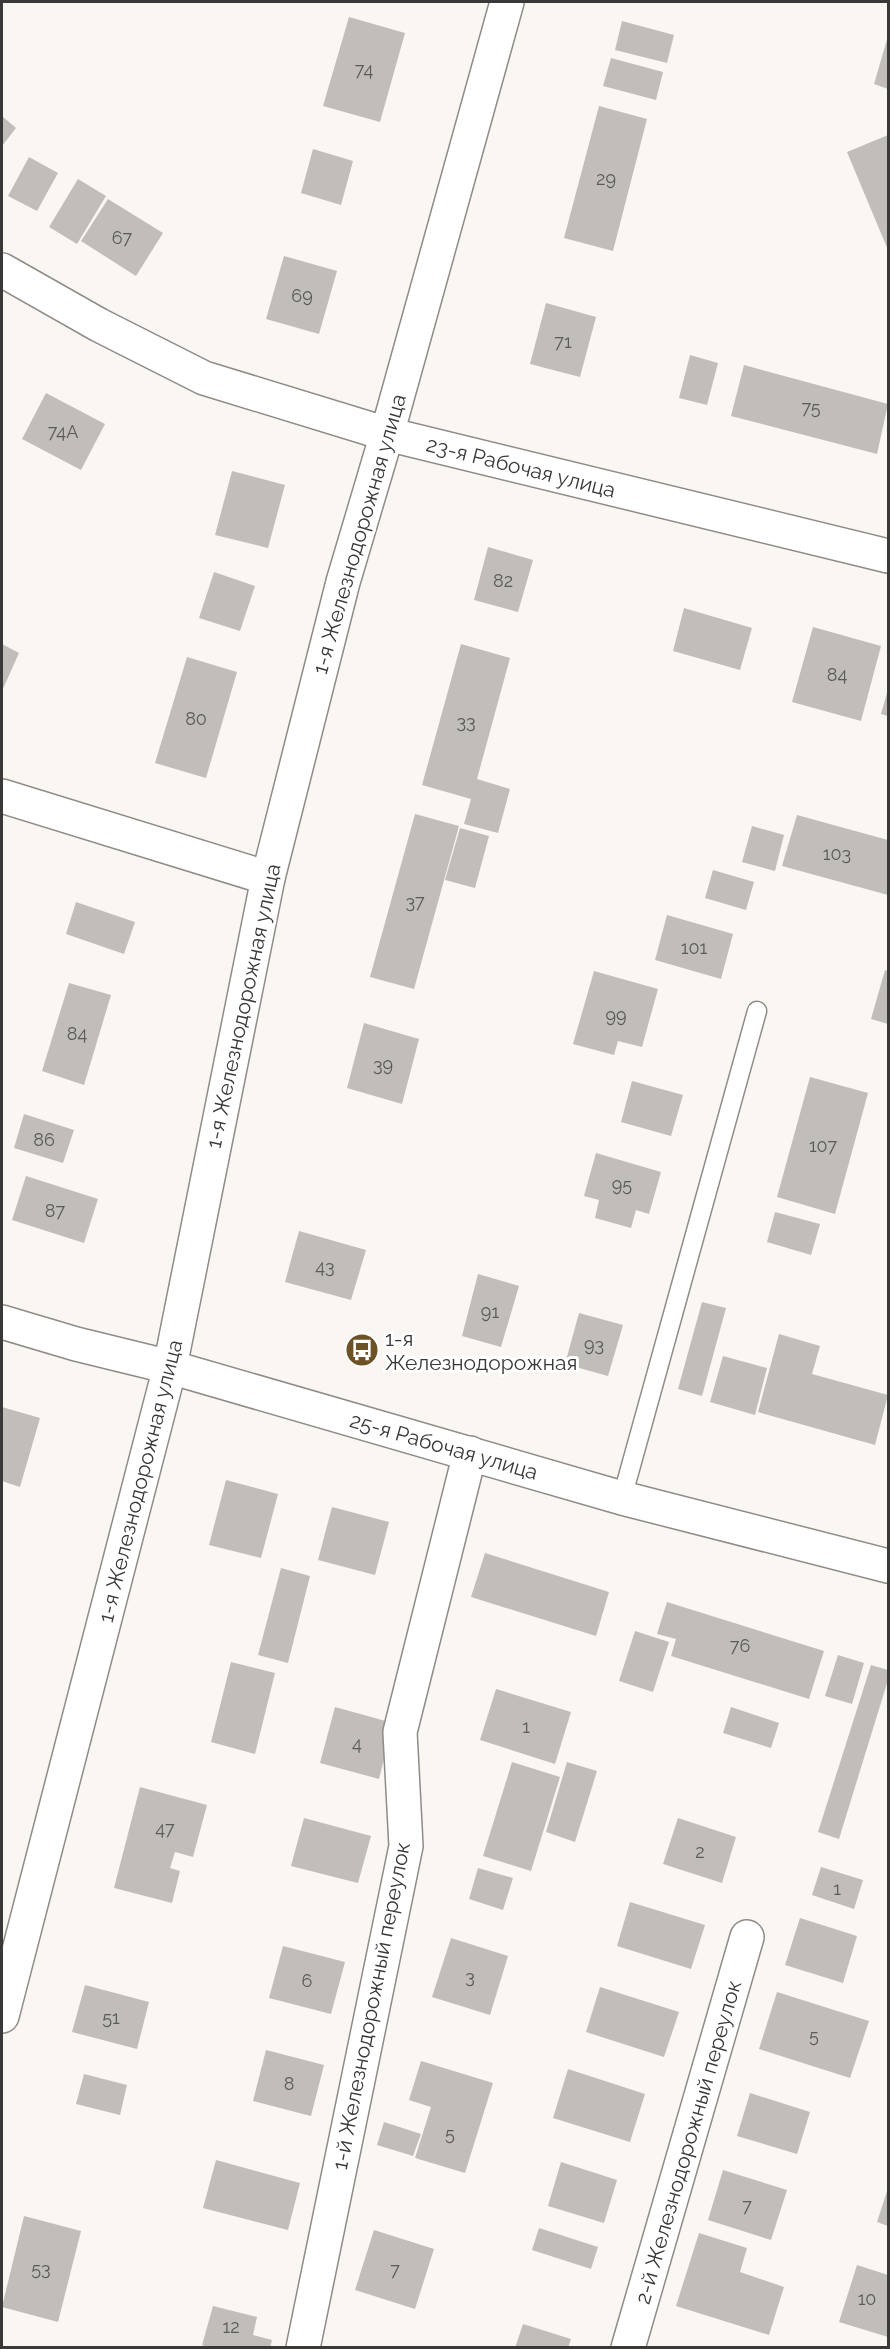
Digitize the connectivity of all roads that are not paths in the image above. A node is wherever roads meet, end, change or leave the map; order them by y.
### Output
1 (507, 2) edge
2 (2, 270) edge
3 (387, 434) junction
4 (888, 556) edge
5 (2, 796) edge
6 (268, 878) junction
7 (756, 1011) dead end
8 (2, 1322) edge
9 (170, 1367) junction
10 (470, 1453) junction
11 (622, 1498) junction
12 (888, 1566) edge
13 (747, 1937) dead end
14 (2, 2016) edge
15 (303, 2348) edge
16 (628, 2348) edge

1 - 3 street, 1-я Железнодорожная улица
2 - 3 street, 23-я Рабочая улица
3 - 4 street, 23-я Рабочая улица
3 - 6 street, 1-я Железнодорожная улица
5 - 6 street
6 - 9 street, 1-я Железнодорожная улица
7 - 11 lane
8 - 9 street, 25-я Рабочая улица
9 - 10 street, 25-я Рабочая улица
9 - 14 street, 1-я Железнодорожная улица
10 - 11 street, 25-я Рабочая улица
10 - 15 street, 1-й Железнодорожный переулок
11 - 12 street, 25-я Рабочая улица
13 - 16 street, 2-й Железнодорожный переулок

